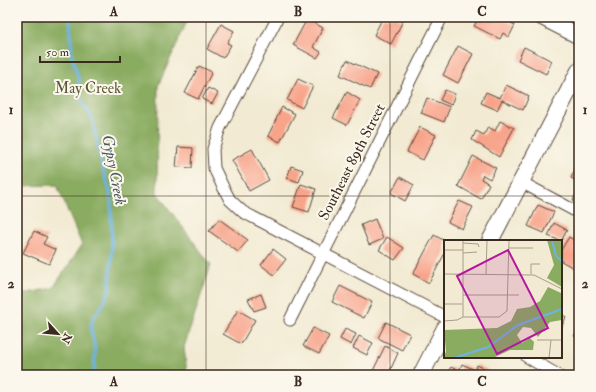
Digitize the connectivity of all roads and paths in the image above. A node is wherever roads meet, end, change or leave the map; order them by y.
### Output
1 (278, 17) edge
2 (442, 17) edge
3 (542, 17) edge
4 (579, 36) edge
5 (579, 71) edge
6 (521, 182) junction
7 (579, 212) edge
8 (491, 240) edge
9 (322, 254) junction
10 (444, 315) edge
11 (290, 320) dead end
12 (444, 330) edge
13 (529, 358) edge
14 (421, 375) edge
15 (558, 375) edge

1 - 9 street
2 - 9 street, Southeast 89th Street
3 - 4 street
5 - 6 street
6 - 7 street
6 - 8 street
9 - 10 street
9 - 11 street, Southeast 89th Street
12 - 14 street
13 - 15 street

